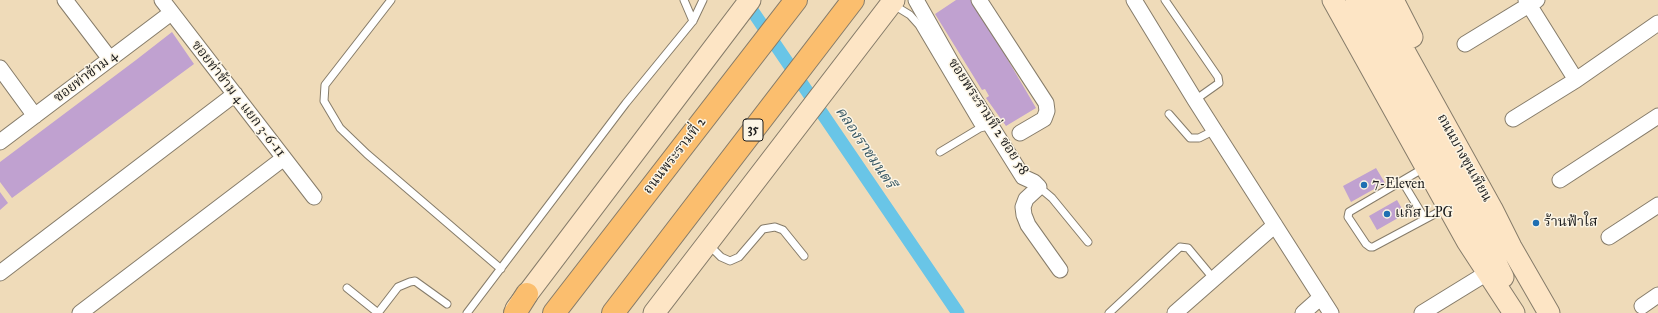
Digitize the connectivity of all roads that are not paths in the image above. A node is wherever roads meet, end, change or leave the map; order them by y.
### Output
1 (65, 0) edge
2 (162, 0) edge
3 (390, 0) edge
4 (684, 0) edge
5 (703, 0) edge
6 (750, 0) edge
7 (796, 0) edge
8 (853, 0) edge
9 (916, 0) edge
10 (979, 0) edge
11 (1134, 0) edge
12 (1166, 0) edge
13 (1333, 0) edge
14 (893, 2) edge
15 (1530, 2) edge
16 (1373, 3) edge
17 (171, 13) junction
18 (693, 21) junction
19 (1658, 24) edge
20 (1465, 44) dead end
21 (110, 59) junction
22 (0, 68) edge
23 (1576, 80) junction
24 (234, 94) junction
25 (1195, 100) junction
26 (1169, 114) dead end
27 (35, 116) junction
28 (1658, 116) edge
29 (1513, 118) dead end
30 (985, 127) junction
31 (1215, 130) junction
32 (1020, 133) dead end
33 (0, 142) edge
34 (940, 152) dead end
35 (284, 158) junction
36 (1425, 167) junction
37 (1560, 180) dead end
38 (1402, 181) junction
39 (1039, 187) junction
40 (314, 197) dead end
41 (1658, 205) edge
42 (1448, 207) junction
43 (1425, 219) junction
44 (1275, 225) junction
45 (1609, 237) dead end
46 (1088, 242) dead end
47 (707, 243) junction
48 (804, 256) dead end
49 (601, 264) dead end
50 (501, 268) junction
51 (1060, 270) dead end
52 (0, 273) edge
53 (1488, 273) junction
54 (1213, 278) junction
55 (621, 280) dead end
56 (347, 288) dead end
57 (527, 294) joint
58 (1658, 295) edge
59 (1321, 297) junction
60 (447, 304) dead end
61 (1642, 306) dead end
62 (80, 313) edge
63 (378, 313) edge
64 (467, 313) edge
65 (514, 313) edge
66 (554, 313) edge
67 (563, 313) edge
68 (596, 313) edge
69 (613, 313) edge
70 (654, 313) edge
71 (1109, 313) edge
72 (1175, 313) edge
73 (1303, 313) edge
74 (1331, 313) edge
75 (1422, 313) edge
76 (1514, 313) edge
77 (1520, 313) edge
78 (1549, 313) edge

1 - 21 street
2 - 17 street, ซอยท่าข้าม 4 แยก 3-6-11
3 - 50 lane
4 - 18 lane
5 - 18 lane
6 - 57 main road
7 - 66 highway, ถนนพระรามที่ 2
8 - 69 highway, 35
9 - 30 street, ซอยพระรามที่ 2 ซอย 58
10 - 32 street
11 - 25 street
12 - 25 lane
13 - 36 main road
14 - 30 lane
14 - 47 main road, 35
15 - 20 street
15 - 23 street
16 - 77 main road, ถนนบางขุนเทียน
16 - 78 main road, ถนนบางขุนเทียน
17 - 21 street, ซอยท่าข้าม 4
17 - 24 street, ซอยท่าข้าม 4 แยก 3-6-11
18 - 50 lane
19 - 23 street
21 - 27 street, ซอยท่าข้าม 4
22 - 27 street
23 - 29 street
24 - 35 street, ซอยท่าข้าม 4 แยก 3-6-11
24 - 52 street
25 - 31 street
26 - 31 lane
27 - 33 street, ซอยท่าข้าม 4
28 - 37 street
30 - 34 lane
30 - 39 street, ซอยพระรามที่ 2 ซอย 58
31 - 44 street
35 - 40 street, ซอยท่าข้าม 4 แยก 3-6-11
35 - 62 street
36 - 38 lane
36 - 42 main road
38 - 43 lane
38 - 43 lane
39 - 46 lane, ซอยพระรามที่ 2 ซอย 58
39 - 51 street
41 - 45 street
42 - 43 lane
42 - 53 main road
44 - 54 street
44 - 59 street
47 - 48 lane
47 - 70 main road, 35
49 - 67 highway
50 - 64 lane
53 - 75 street
53 - 76 main road
54 - 71 lane
54 - 72 street
55 - 68 highway
56 - 63 lane
57 - 65 highway
58 - 61 street
59 - 73 street
59 - 74 street
60 - 63 lane

